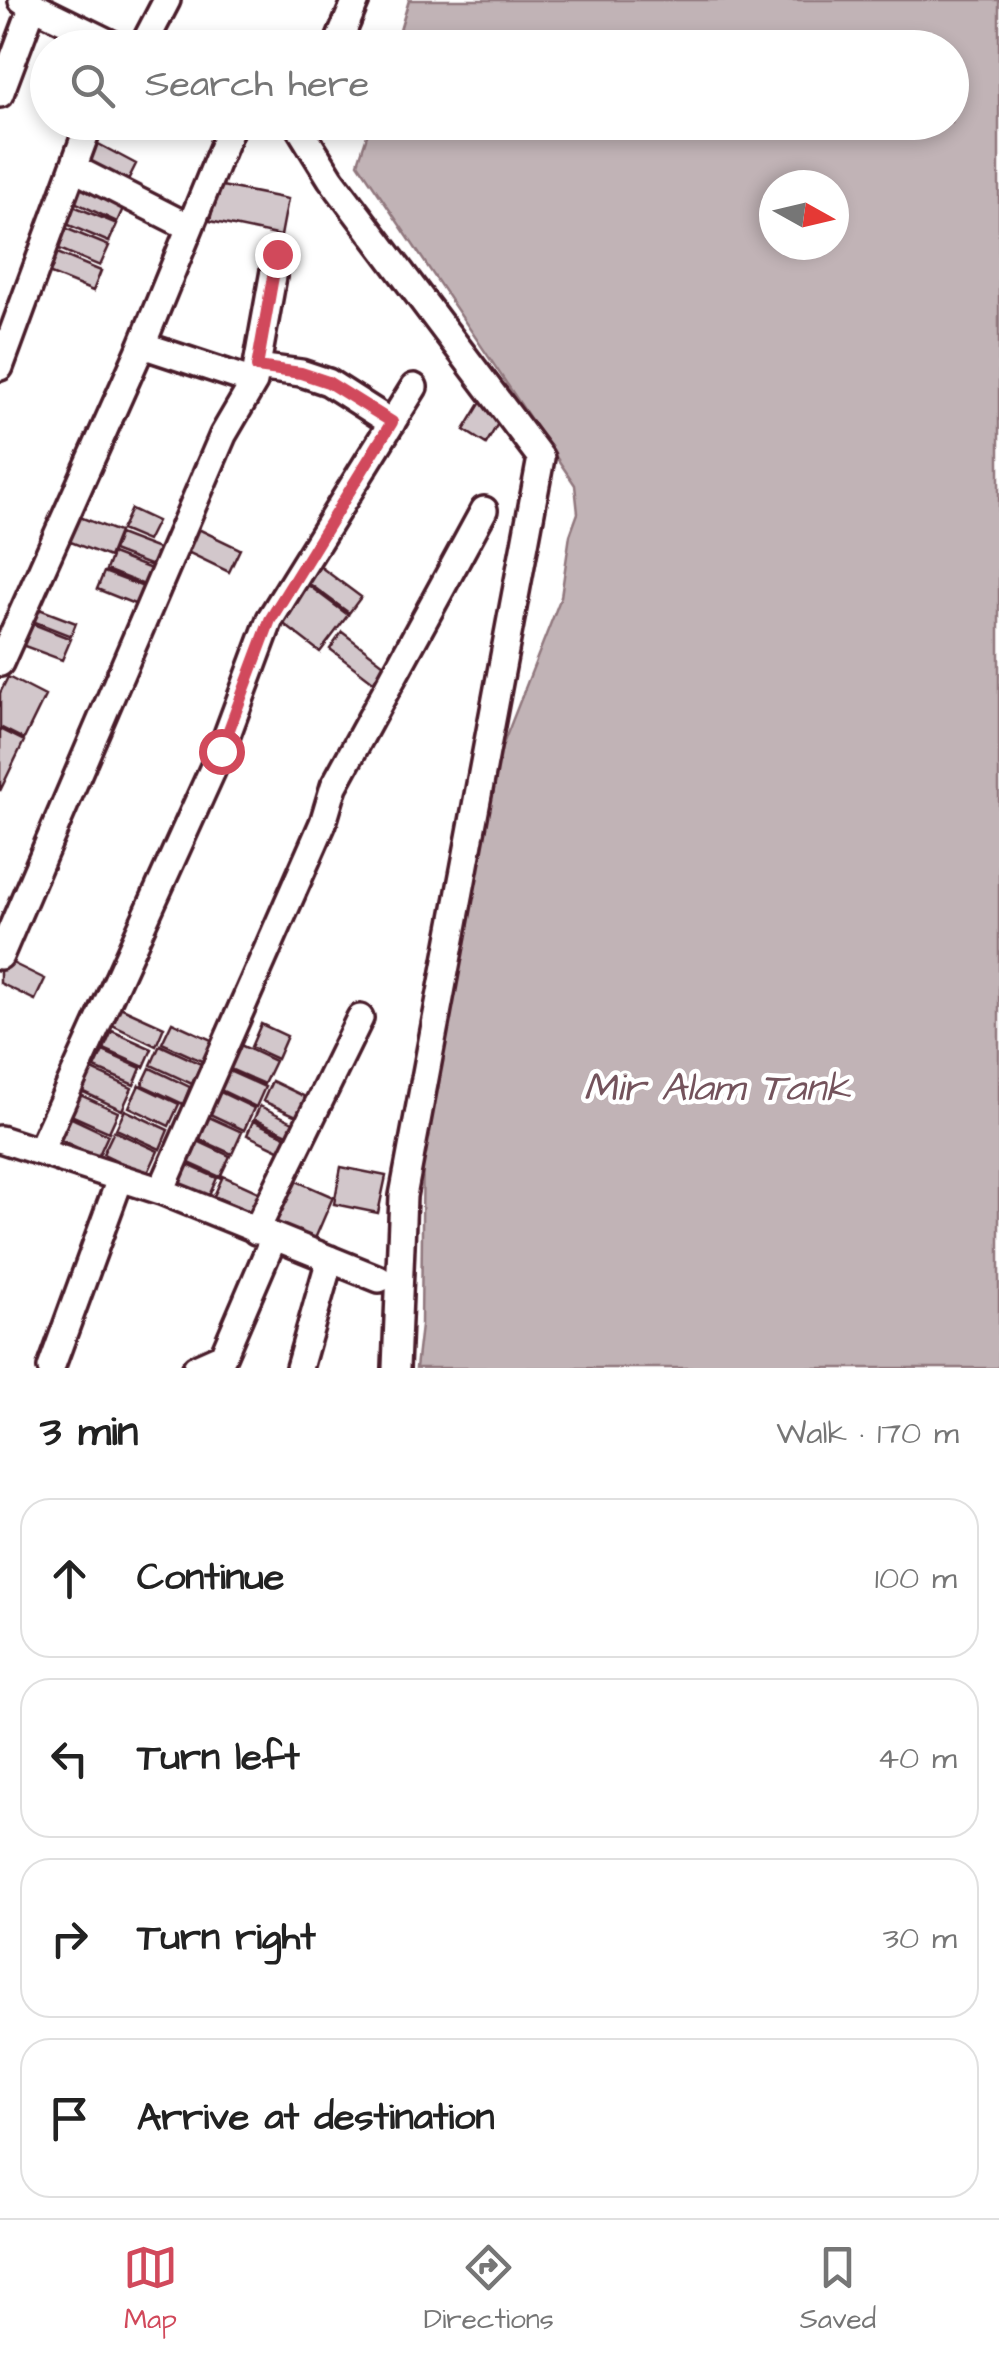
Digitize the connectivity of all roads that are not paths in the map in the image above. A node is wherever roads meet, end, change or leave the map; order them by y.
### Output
1 (167, 0) edge
2 (356, 0) edge
3 (27, 3) edge
4 (83, 30) edge
5 (151, 30) edge
6 (344, 30) edge
7 (0, 94) edge
8 (84, 140) edge
9 (226, 140) edge
10 (307, 140) edge
11 (74, 168) junction
12 (190, 227) junction
13 (277, 254) dead end
14 (142, 345) junction
15 (0, 367) edge
16 (256, 375) junction
17 (414, 387) dead end
18 (392, 422) junction
19 (484, 510) dead end
20 (0, 662) edge
21 (0, 956) edge
22 (360, 1018) dead end
23 (0, 1139) edge
24 (40, 1151) junction
25 (120, 1179) junction
26 (161, 1191) junction
27 (266, 1234) junction
28 (330, 1260) junction
29 (379, 1279) dead end
30 (51, 1368) edge
31 (196, 1368) edge
32 (299, 1368) edge
33 (396, 1368) edge

1 - 5 street
2 - 6 street
3 - 4 street
3 - 7 street
8 - 11 street
9 - 12 street
10 - 33 street
11 - 12 street
11 - 15 street
12 - 14 street
13 - 16 street
14 - 16 street
14 - 20 street
16 - 18 street
16 - 21 street
17 - 18 street
18 - 24 street
19 - 26 street
22 - 27 street
23 - 24 street
24 - 25 street
25 - 26 street
25 - 30 street
26 - 27 street
27 - 28 street
27 - 31 street
28 - 29 street
28 - 32 street

